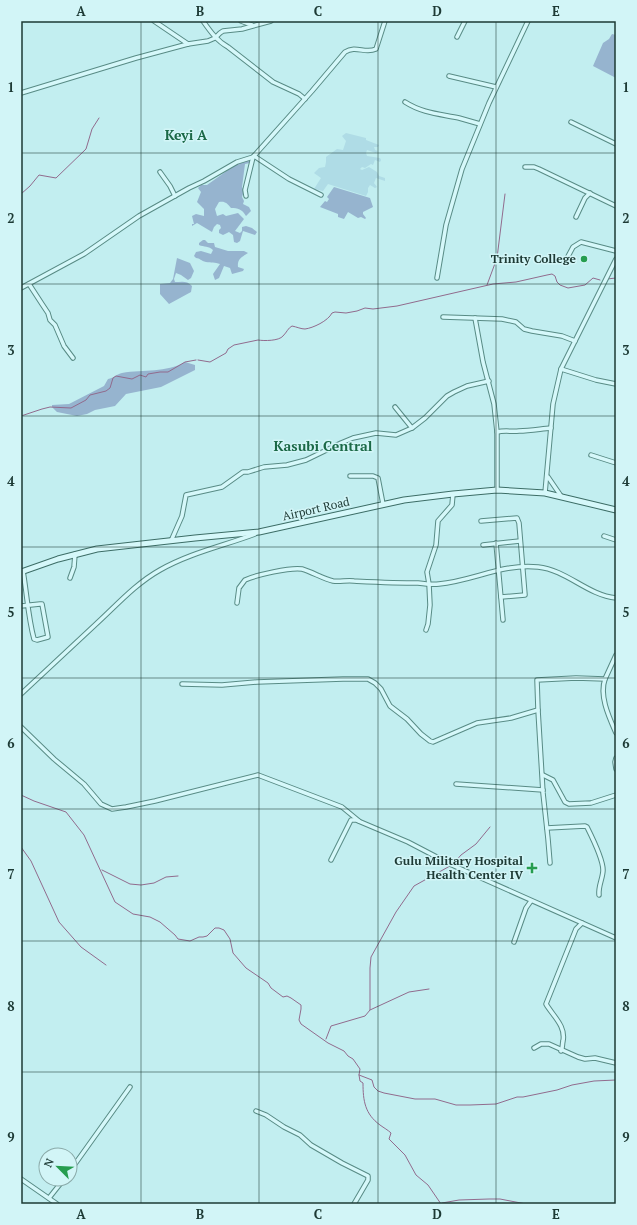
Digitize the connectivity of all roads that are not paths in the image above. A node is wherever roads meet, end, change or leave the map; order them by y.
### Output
1 (154, 21) edge
2 (203, 21) edge
3 (241, 21) edge
4 (271, 21) edge
5 (385, 21) edge
6 (465, 21) edge
7 (528, 21) edge
8 (253, 25) junction
9 (457, 37) dead end
10 (215, 38) junction
11 (188, 44) junction
12 (449, 76) dead end
13 (496, 87) junction
14 (21, 93) edge
15 (305, 98) junction
16 (405, 102) dead end
17 (571, 122) dead end
18 (480, 124) junction
19 (616, 144) edge
20 (254, 156) junction
21 (525, 167) dead end
22 (160, 172) dead end
23 (590, 193) junction
24 (322, 195) dead end
25 (175, 196) junction
26 (246, 196) dead end
27 (616, 206) edge
28 (576, 217) dead end
29 (616, 251) edge
30 (616, 259) edge
31 (565, 262) dead end
32 (437, 278) dead end
33 (28, 284) junction
34 (21, 288) edge
35 (443, 317) dead end
36 (475, 318) junction
37 (575, 341) junction
38 (73, 358) dead end
39 (561, 369) junction
40 (489, 381) junction
41 (616, 384) edge
42 (395, 407) dead end
43 (412, 428) junction
44 (551, 428) junction
45 (497, 432) junction
46 (591, 455) dead end
47 (616, 463) edge
48 (350, 476) dead end
49 (547, 476) junction
50 (497, 490) junction
51 (545, 493) junction
52 (453, 494) junction
53 (561, 496) junction
54 (383, 504) junction
55 (616, 510) edge
56 (481, 521) dead end
57 (259, 532) junction
58 (604, 536) dead end
59 (616, 540) edge
60 (171, 541) junction
61 (520, 541) junction
62 (496, 543) junction
63 (483, 545) dead end
64 (75, 554) junction
65 (522, 567) junction
66 (498, 570) junction
67 (22, 572) edge
68 (70, 578) dead end
69 (429, 584) junction
70 (501, 597) junction
71 (616, 598) edge
72 (238, 603) dead end
73 (28, 605) junction
74 (21, 606) edge
75 (503, 620) dead end
76 (426, 630) dead end
77 (616, 655) edge
78 (605, 679) junction
79 (182, 684) dead end
80 (21, 694) edge
81 (538, 710) junction
82 (21, 727) edge
83 (616, 733) edge
84 (616, 758) edge
85 (616, 769) edge
86 (543, 775) junction
87 (456, 784) dead end
88 (543, 790) junction
89 (616, 795) edge
90 (359, 821) junction
91 (547, 828) junction
92 (331, 860) dead end
93 (550, 863) dead end
94 (599, 895) dead end
95 (531, 901) junction
96 (582, 923) junction
97 (616, 938) edge
98 (514, 942) dead end
99 (534, 1048) dead end
100 (562, 1051) junction
101 (616, 1063) edge
102 (130, 1087) dead end
103 (256, 1111) dead end
104 (78, 1160) edge
105 (21, 1179) edge
106 (58, 1187) edge
107 (49, 1198) junction
108 (57, 1204) edge
109 (354, 1204) edge

1 - 11 street
2 - 10 street
3 - 8 street
4 - 8 street
5 - 15 street
6 - 9 street
7 - 13 street
8 - 10 street
10 - 11 street
10 - 15 street
11 - 14 street
12 - 13 street
13 - 18 street
15 - 20 street
16 - 18 street
17 - 19 street
18 - 32 street
20 - 24 street
20 - 25 street
20 - 26 street
21 - 23 street
22 - 25 street
23 - 27 street
23 - 28 street
25 - 33 street
29 - 31 street
30 - 37 street
33 - 34 street
33 - 38 street
35 - 36 street
36 - 37 street
36 - 40 street
37 - 39 street
39 - 41 street
39 - 44 street
40 - 43 street
40 - 45 street
42 - 43 street
43 - 60 street
44 - 45 street
44 - 49 street
45 - 50 street
46 - 47 street
48 - 54 street
49 - 51 street
49 - 53 street
50 - 51 street, Airport Road
50 - 52 street, Airport Road
51 - 53 street, Airport Road
52 - 54 street, Airport Road
52 - 69 street
53 - 55 street, Airport Road
54 - 57 street, Airport Road
56 - 61 street
57 - 60 street, Airport Road
57 - 80 street
58 - 59 street
60 - 64 street, Airport Road
61 - 62 street
61 - 65 street
62 - 63 street
62 - 66 street
64 - 67 street, Airport Road
64 - 68 street
65 - 66 street
65 - 70 street
65 - 71 street
66 - 69 street
66 - 70 street
67 - 73 street
69 - 72 street
69 - 76 street
70 - 75 street
73 - 73 street
73 - 74 street
77 - 78 street
78 - 81 street
78 - 83 street
79 - 81 street
81 - 86 street
82 - 90 street
84 - 85 street
86 - 88 street
86 - 89 street
87 - 88 street
88 - 91 street
90 - 92 street
90 - 95 street
91 - 93 street
91 - 94 street
95 - 96 street
95 - 98 street
96 - 97 street
96 - 100 street
99 - 100 street
100 - 101 street
102 - 104 street
103 - 109 street
105 - 107 street
106 - 107 street
107 - 108 street

